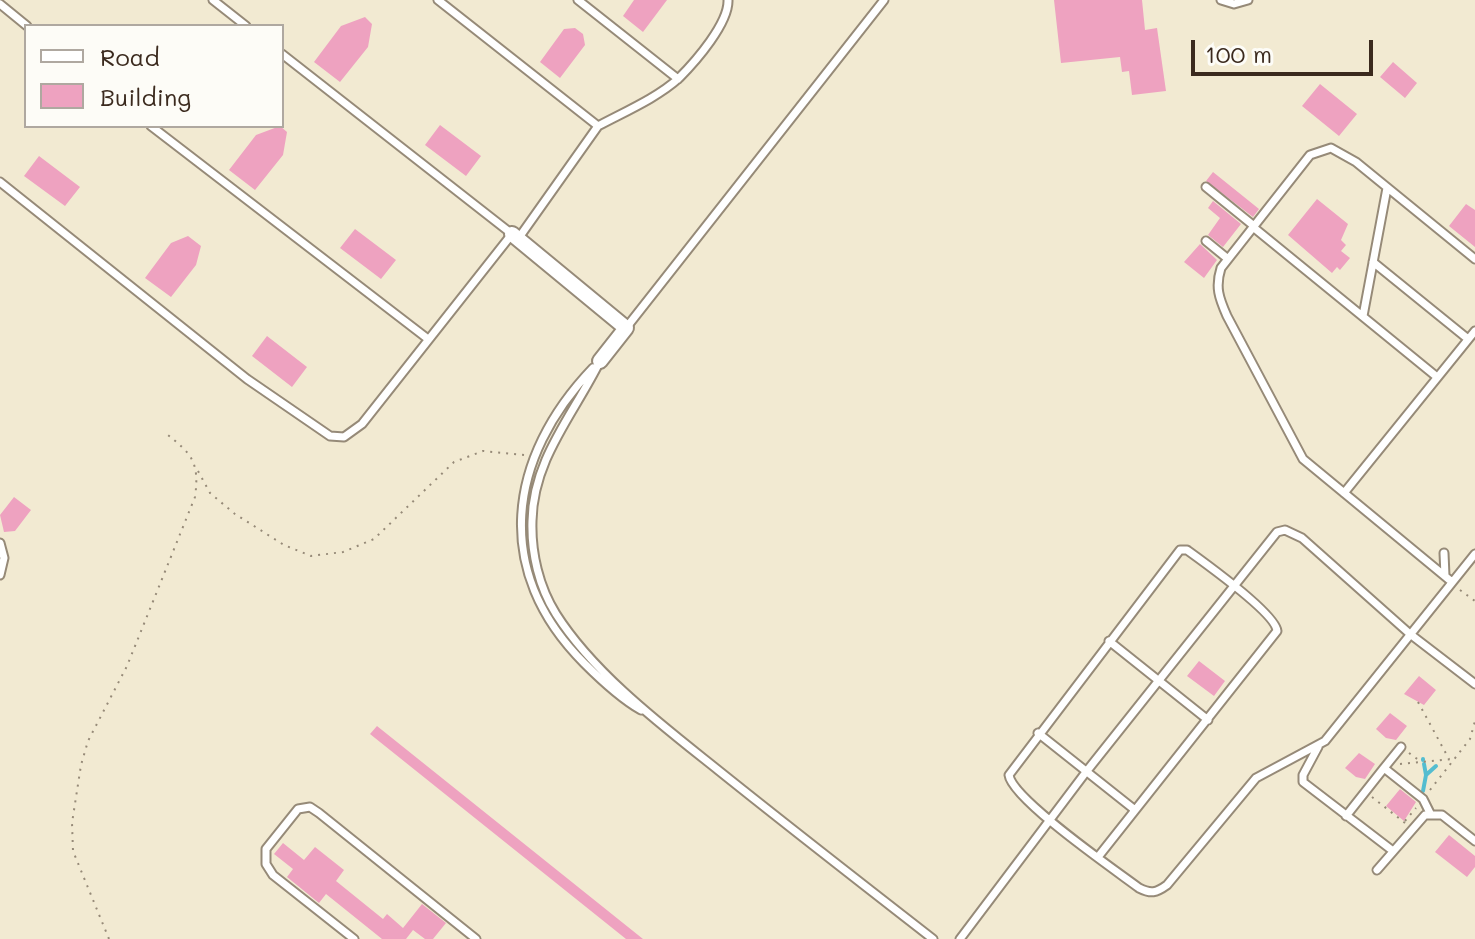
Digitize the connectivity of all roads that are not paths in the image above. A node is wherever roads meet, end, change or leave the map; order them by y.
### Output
1 (213, 0) edge
2 (438, 0) edge
3 (578, 0) edge
4 (728, 0) edge
5 (884, 0) edge
6 (1221, 0) edge
7 (1248, 0) edge
8 (0, 4) edge
9 (25, 24) edge
10 (243, 24) edge
11 (284, 56) edge
12 (678, 79) junction
13 (598, 126) junction
14 (154, 128) edge
15 (0, 182) edge
16 (1206, 187) dead end
17 (1387, 188) junction
18 (1253, 226) junction
19 (515, 236) junction
20 (1206, 241) dead end
21 (1228, 259) junction
22 (1475, 259) edge
23 (1373, 262) junction
24 (1363, 316) junction
25 (626, 328) junction
26 (1475, 331) edge
27 (428, 339) junction
28 (1468, 339) junction
29 (600, 361) junction
30 (1437, 377) junction
31 (1344, 493) junction
32 (0, 543) edge
33 (1444, 553) dead end
34 (1475, 554) edge
35 (0, 575) edge
36 (1445, 576) junction
37 (1452, 583) junction
38 (1232, 585) junction
39 (1410, 634) junction
40 (1109, 641) junction
41 (1158, 681) junction
42 (1475, 684) edge
43 (651, 717) junction
44 (1208, 720) junction
45 (1038, 733) junction
46 (1318, 747) junction
47 (1401, 747) dead end
48 (1385, 766) junction
49 (1086, 772) junction
50 (1135, 810) junction
51 (1430, 813) junction
52 (1346, 816) junction
53 (1051, 822) junction
54 (1475, 841) edge
55 (1393, 851) junction
56 (1098, 857) junction
57 (1377, 870) dead end
58 (354, 939) edge
59 (476, 939) edge
60 (933, 939) edge
61 (960, 939) edge

1 - 10 lane
2 - 13 lane
3 - 12 lane
4 - 12 lane
5 - 25 lane
6 - 7 lane
8 - 9 lane
11 - 19 lane
12 - 13 lane
13 - 19 lane
14 - 27 lane
15 - 27 lane
16 - 18 lane
17 - 18 lane
17 - 22 lane
17 - 23 lane
18 - 21 lane
18 - 24 lane
19 - 25 street
19 - 27 lane
20 - 21 lane
21 - 31 lane
23 - 24 lane
23 - 28 lane
24 - 30 lane
25 - 29 street
26 - 28 lane
28 - 30 lane
29 - 43 lane
29 - 43 lane
30 - 31 lane
31 - 36 lane
32 - 35 lane
33 - 36 lane
34 - 37 lane
36 - 37 lane
37 - 39 lane
38 - 39 lane
38 - 40 lane
38 - 41 lane
38 - 44 lane
39 - 42 lane
39 - 46 lane
40 - 41 lane
40 - 45 lane
41 - 44 lane
41 - 49 lane
43 - 60 lane
44 - 50 lane
45 - 49 lane
45 - 53 lane
46 - 52 lane
46 - 56 lane
47 - 48 lane
48 - 51 lane
48 - 52 lane
49 - 50 lane
49 - 53 lane
50 - 56 lane
51 - 54 lane
51 - 55 lane
52 - 55 lane
53 - 56 lane
53 - 61 lane
55 - 57 lane
58 - 59 lane

